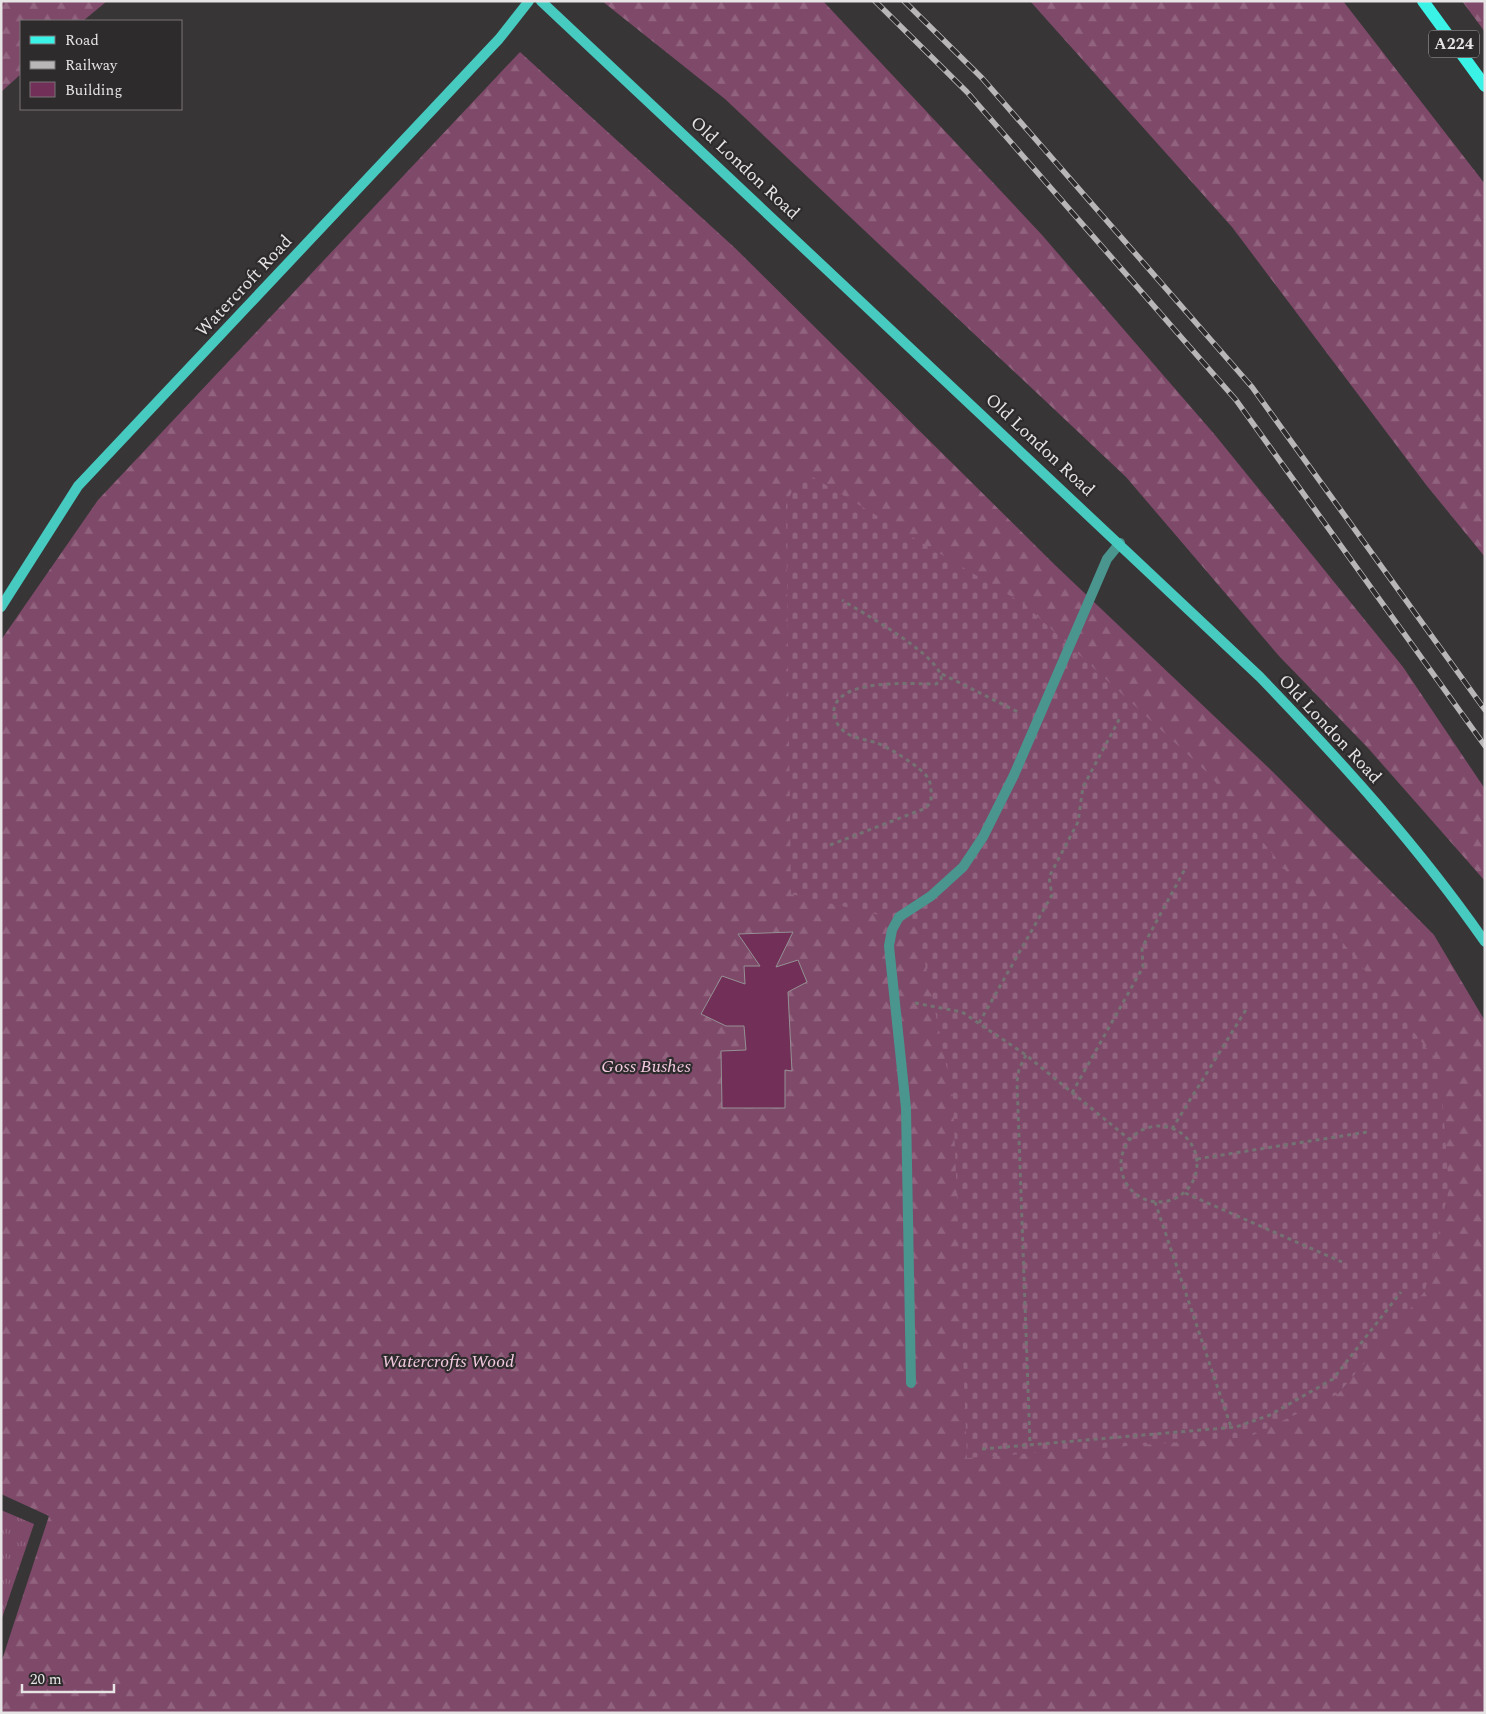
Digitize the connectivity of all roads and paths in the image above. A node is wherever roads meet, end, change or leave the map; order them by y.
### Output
1 (529, 1) edge
2 (541, 1) edge
3 (1423, 1) edge
4 (1485, 86) edge
5 (1120, 543) junction
6 (842, 600) dead end
7 (1, 607) edge
8 (942, 674) junction
9 (1121, 716) dead end
10 (1037, 722) junction
11 (830, 845) dead end
12 (1185, 869) dead end
13 (1485, 942) edge
14 (895, 1004) junction
15 (1247, 1008) dead end
16 (979, 1023) junction
17 (1026, 1055) junction
18 (1072, 1093) junction
19 (1172, 1129) junction
20 (1367, 1132) dead end
21 (1129, 1140) junction
22 (1198, 1159) junction
23 (1185, 1193) junction
24 (1155, 1202) junction
25 (1342, 1262) dead end
26 (1401, 1292) dead end
27 (911, 1383) dead end
28 (1231, 1427) junction
29 (1030, 1444) junction
30 (982, 1449) dead end

1 - 7 street, Watercroft Road
2 - 5 street, Old London Road
3 - 4 main road, A224
5 - 10 lane
5 - 13 street, Old London Road
6 - 8 path
8 - 10 path
8 - 11 path
9 - 16 path
10 - 14 lane
12 - 18 path
14 - 16 path
14 - 27 lane
15 - 19 path
16 - 17 path
17 - 18 path
17 - 29 path
18 - 21 path
19 - 21 path
19 - 22 path
20 - 22 path
21 - 24 path
22 - 23 path
23 - 24 path
23 - 25 path
24 - 28 path
26 - 28 path
28 - 29 path
29 - 30 path

